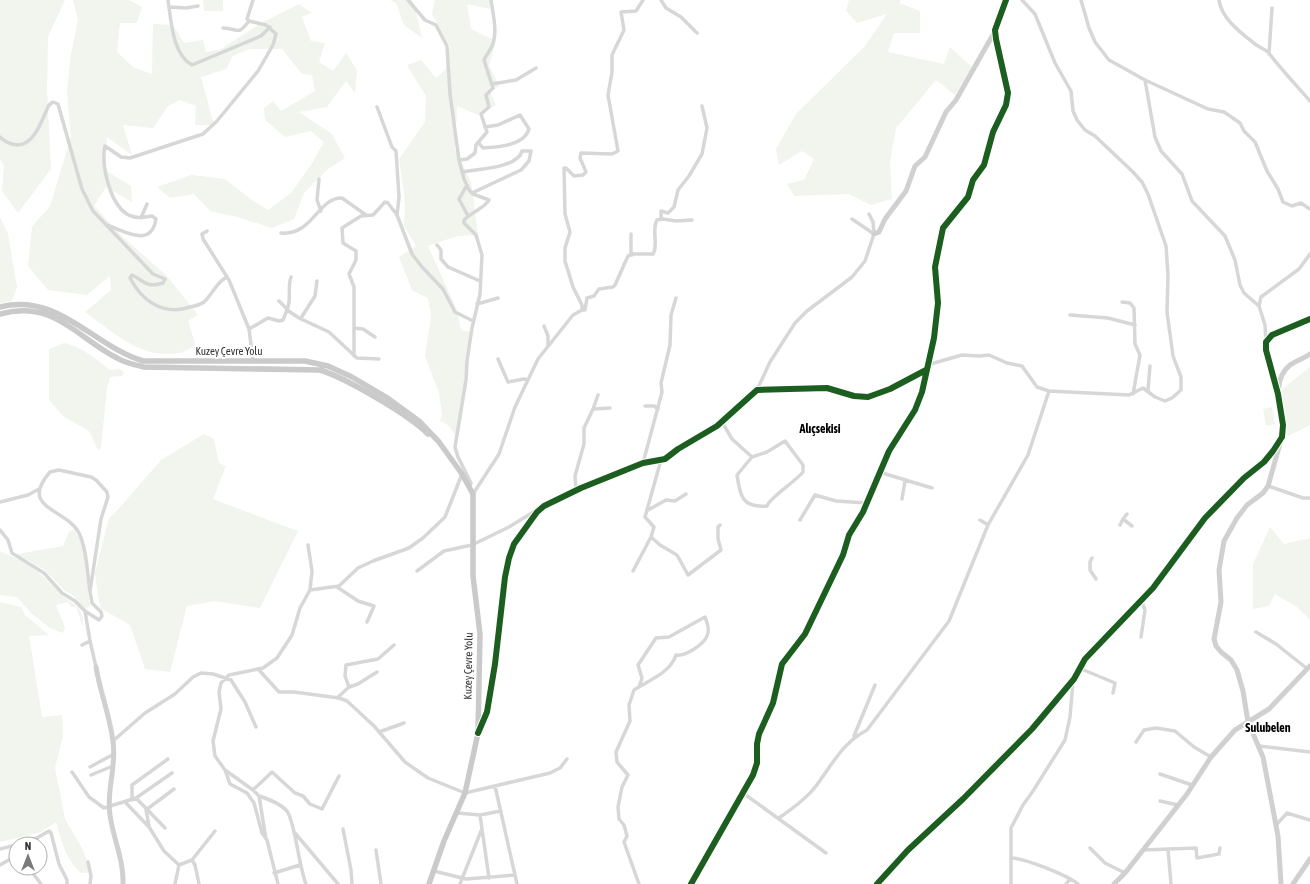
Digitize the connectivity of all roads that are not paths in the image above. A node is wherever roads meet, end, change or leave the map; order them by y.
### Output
1 (168, 0) edge
2 (253, 0) edge
3 (408, 0) edge
4 (491, 0) edge
5 (643, 0) edge
6 (661, 0) edge
7 (1006, 0) edge
8 (1022, 0) edge
9 (1081, 0) edge
10 (1219, 0) edge
11 (198, 6) dead end
12 (169, 7) junction
13 (1272, 8) dead end
14 (249, 21) junction
15 (270, 27) junction
16 (223, 28) dead end
17 (995, 30) junction
18 (697, 33) dead end
19 (1269, 54) junction
20 (536, 68) dead end
21 (1145, 80) junction
22 (492, 84) junction
23 (1310, 101) edge
24 (702, 106) dead end
25 (377, 107) dead end
26 (485, 127) junction
27 (0, 137) edge
28 (478, 142) junction
29 (460, 160) junction
30 (462, 172) junction
31 (319, 179) dead end
32 (467, 185) junction
33 (472, 193) junction
34 (147, 204) dead end
35 (1310, 209) edge
36 (321, 211) junction
37 (869, 214) dead end
38 (397, 215) junction
39 (366, 216) junction
40 (468, 216) junction
41 (141, 218) junction
42 (661, 219) junction
43 (852, 219) dead end
44 (692, 220) dead end
45 (105, 225) junction
46 (207, 231) dead end
47 (281, 232) dead end
48 (631, 234) dead end
49 (874, 234) junction
50 (437, 245) dead end
51 (633, 254) junction
52 (1310, 254) edge
53 (227, 277) junction
54 (291, 277) dead end
55 (317, 281) dead end
56 (480, 281) junction
57 (498, 298) dead end
58 (676, 298) dead end
59 (279, 301) dead end
60 (1122, 302) dead end
61 (477, 304) junction
62 (1259, 306) junction
63 (0, 307) edge
64 (287, 309) junction
65 (582, 310) junction
66 (0, 314) edge
67 (1070, 315) dead end
68 (301, 318) junction
69 (1310, 319) edge
70 (473, 321) junction
71 (1135, 325) junction
72 (544, 326) dead end
73 (354, 328) junction
74 (249, 329) junction
75 (375, 337) dead end
76 (1266, 342) junction
77 (548, 345) junction
78 (1310, 354) edge
79 (354, 356) junction
80 (379, 359) dead end
81 (498, 359) dead end
82 (253, 361) junction
83 (1150, 366) dead end
84 (926, 367) junction
85 (528, 380) junction
86 (757, 390) junction
87 (1148, 390) junction
88 (1049, 391) junction
89 (1133, 394) junction
90 (1278, 394) junction
91 (598, 395) dead end
92 (645, 406) dead end
93 (610, 408) dead end
94 (594, 409) junction
95 (658, 409) junction
96 (722, 422) junction
97 (1282, 437) junction
98 (444, 450) junction
99 (752, 457) junction
100 (661, 460) junction
101 (643, 463) junction
102 (879, 472) junction
103 (462, 474) junction
104 (905, 481) junction
105 (1268, 486) junction
106 (39, 488) junction
107 (470, 488) junction
108 (932, 488) dead end
109 (576, 490) junction
110 (473, 494) junction
111 (686, 494) dead end
112 (1310, 498) edge
113 (902, 499) dead end
114 (0, 502) edge
115 (867, 503) junction
116 (544, 506) junction
117 (648, 510) junction
118 (1126, 514) dead end
119 (1123, 519) junction
120 (800, 520) dead end
121 (980, 520) dead end
122 (1120, 524) dead end
123 (720, 525) dead end
124 (988, 525) junction
125 (1132, 526) dead end
126 (0, 530) edge
127 (651, 537) junction
128 (308, 545) dead end
129 (472, 546) junction
130 (1092, 558) dead end
131 (417, 570) dead end
132 (633, 570) dead end
133 (1096, 579) dead end
134 (336, 587) junction
135 (310, 590) junction
136 (90, 591) junction
137 (1141, 600) junction
138 (86, 611) junction
139 (367, 622) dead end
140 (1256, 632) dead end
141 (1141, 637) dead end
142 (90, 641) junction
143 (82, 645) dead end
144 (394, 645) dead end
145 (1308, 666) edge
146 (96, 667) joint
147 (1079, 668) junction
148 (259, 670) junction
149 (378, 672) dead end
150 (226, 677) junction
151 (1074, 678) junction
152 (875, 685) dead end
153 (349, 687) junction
154 (638, 687) junction
155 (1113, 693) dead end
156 (337, 698) junction
157 (1248, 721) junction
158 (404, 722) dead end
159 (256, 727) dead end
160 (379, 732) junction
161 (478, 733) junction
162 (854, 736) junction
163 (113, 741) junction
164 (1136, 742) dead end
165 (1259, 746) junction
166 (1310, 752) edge
167 (114, 754) junction
168 (1212, 755) junction
169 (168, 759) dead end
170 (567, 759) dead end
171 (113, 766) junction
172 (90, 767) dead end
173 (225, 770) junction
174 (72, 772) dead end
175 (172, 773) dead end
176 (1160, 774) dead end
177 (91, 775) dead end
178 (339, 776) dead end
179 (1192, 785) junction
180 (495, 786) junction
181 (174, 789) dead end
182 (253, 790) junction
183 (465, 793) junction
184 (743, 793) junction
185 (259, 796) junction
186 (134, 799) junction
187 (1160, 801) dead end
188 (126, 803) junction
189 (1178, 805) junction
190 (109, 806) junction
191 (146, 810) junction
192 (501, 811) junction
193 (457, 813) junction
194 (480, 815) junction
195 (779, 818) junction
196 (1310, 820) edge
197 (1277, 824) junction
198 (149, 827) junction
199 (165, 828) dead end
200 (343, 829) dead end
201 (481, 830) junction
202 (215, 831) dead end
203 (293, 832) junction
204 (40, 836) edge
205 (266, 840) junction
206 (1090, 848) dead end
207 (1220, 848) dead end
208 (1168, 849) junction
209 (376, 850) dead end
210 (1143, 850) junction
211 (826, 853) dead end
212 (1011, 858) junction
213 (1310, 859) edge
214 (192, 860) junction
215 (88, 862) dead end
216 (179, 865) junction
217 (300, 865) junction
218 (434, 871) junction
219 (274, 873) junction
220 (1125, 873) junction
221 (515, 875) junction
222 (489, 878) junction
223 (462, 879) junction
224 (1070, 879) junction
225 (66, 884) edge
226 (90, 884) edge
227 (123, 884) edge
228 (175, 884) edge
229 (199, 884) edge
230 (278, 884) edge
231 (306, 884) edge
232 (338, 884) edge
233 (352, 884) edge
234 (382, 884) edge
235 (430, 884) edge
236 (460, 884) edge
237 (517, 884) edge
238 (639, 884) edge
239 (691, 884) edge
240 (877, 884) edge
241 (1011, 884) edge
242 (1066, 884) edge
243 (1078, 884) edge
244 (1114, 884) edge
245 (1171, 884) edge
246 (1280, 884) edge
247 (1293, 884) edge

1 - 12 street
2 - 14 street
3 - 29 street
4 - 22 street
5 - 65 street
6 - 18 street
7 - 17 street
8 - 87 street
9 - 21 street
10 - 19 street
11 - 12 street
12 - 15 street
13 - 19 street
14 - 15 street
14 - 16 street
15 - 41 street
17 - 49 street
17 - 84 street
19 - 23 street
20 - 22 street
21 - 35 street
21 - 62 street
22 - 26 street
24 - 42 street
25 - 38 street
26 - 28 street
26 - 28 street
27 - 45 street
28 - 29 street
29 - 30 street
30 - 32 street
30 - 33 street
31 - 36 street
32 - 33 street
32 - 40 street
33 - 40 street
34 - 41 street
36 - 39 street
36 - 47 street
37 - 49 street
38 - 39 street
38 - 70 street
39 - 73 street
40 - 56 street
41 - 45 street
42 - 44 street
42 - 51 street
43 - 49 street
45 - 53 street
46 - 53 street
48 - 51 street
49 - 86 street
50 - 56 street
51 - 65 street
52 - 62 street
53 - 74 street
54 - 64 street
55 - 68 street
56 - 61 street
57 - 61 street
58 - 95 street
59 - 64 street
60 - 71 street
61 - 70 street
62 - 76 street
63 - 82 main road, Kuzey Çevre Yolu
64 - 68 street
64 - 74 street
65 - 77 street
66 - 98 main road, Kuzey Çevre Yolu
67 - 71 street
68 - 79 street
69 - 76 street
70 - 107 street
71 - 89 street
72 - 77 street
73 - 75 street
73 - 79 street
74 - 82 street
76 - 90 street
77 - 85 street
78 - 90 street
79 - 80 street
81 - 85 street
82 - 98 main road, Kuzey Çevre Yolu
83 - 87 street
84 - 86 street
84 - 88 street
84 - 102 street
85 - 110 street
86 - 96 street
87 - 89 street
88 - 89 street
88 - 124 street
90 - 97 street
91 - 94 street
92 - 95 street
93 - 94 street
94 - 109 street
95 - 101 street
96 - 99 street
96 - 100 street
97 - 105 street
97 - 137 street
98 - 103 main road, Kuzey Çevre Yolu
99 - 99 street
100 - 101 street
100 - 117 street
101 - 109 street
102 - 104 street
102 - 115 street
103 - 107 main road, Kuzey Çevre Yolu
103 - 134 street
104 - 108 street
104 - 113 street
105 - 112 street
105 - 157 street
106 - 114 street
106 - 136 street
106 - 136 street
107 - 110 main road, Kuzey Çevre Yolu
109 - 116 street
110 - 129 main road, Kuzey Çevre Yolu
111 - 117 street
115 - 120 street
115 - 184 street
116 - 129 street
116 - 161 street
117 - 127 street
118 - 119 street
119 - 122 street
119 - 125 street
121 - 124 street
123 - 127 street
124 - 162 street
126 - 138 street
127 - 132 street
128 - 135 street
129 - 131 street
129 - 161 main road, Kuzey Çevre Yolu
130 - 133 street
134 - 135 street
134 - 139 street
135 - 148 street
136 - 138 street
137 - 141 street
137 - 147 street
138 - 142 street
140 - 145 street
142 - 143 street
142 - 146 street
144 - 153 street
145 - 157 street
146 - 163 street
147 - 151 street
147 - 155 street
148 - 150 street
148 - 156 street
149 - 153 street
150 - 159 street
150 - 163 street
150 - 173 street
151 - 212 street
151 - 240 street
152 - 162 street
153 - 156 street
154 - 154 street
154 - 238 street
156 - 160 street
157 - 165 street
157 - 168 street
158 - 160 street
160 - 183 street
161 - 183 main road, Kuzey Çevre Yolu
162 - 195 street
163 - 167 street
164 - 168 street
165 - 166 street
165 - 197 street
167 - 171 street
167 - 172 street
168 - 179 street
169 - 186 street
170 - 180 street
171 - 177 street
171 - 190 street
173 - 182 street
173 - 205 street
174 - 190 street
175 - 186 street
176 - 179 street
178 - 182 street
179 - 189 street
180 - 183 street
180 - 192 street
181 - 191 street
182 - 185 street
183 - 193 main road, Kuzey Çevre Yolu
184 - 195 street
184 - 239 street
185 - 203 street
185 - 205 street
186 - 188 street
186 - 191 street
187 - 189 street
188 - 190 street
188 - 198 street
189 - 210 street
190 - 227 street
191 - 198 street
191 - 199 street
192 - 194 street
192 - 221 street
193 - 194 street
193 - 218 main road, Kuzey Çevre Yolu
194 - 201 street
195 - 211 street
196 - 197 street
197 - 246 street
198 - 216 street
200 - 233 street
201 - 222 street
201 - 223 street
202 - 214 street
203 - 217 street
203 - 232 street
204 - 225 street
205 - 219 street
206 - 220 street
207 - 208 street
208 - 210 street
208 - 245 street
209 - 234 street
210 - 220 street
212 - 224 street
212 - 241 street
213 - 247 street
214 - 216 street
214 - 229 street
215 - 226 street
216 - 228 street
217 - 219 street
217 - 231 street
218 - 223 street
218 - 235 main road, Kuzey Çevre Yolu
219 - 230 street
220 - 244 street
221 - 222 street
221 - 237 street
222 - 223 street
223 - 236 street
224 - 242 street
224 - 243 street

